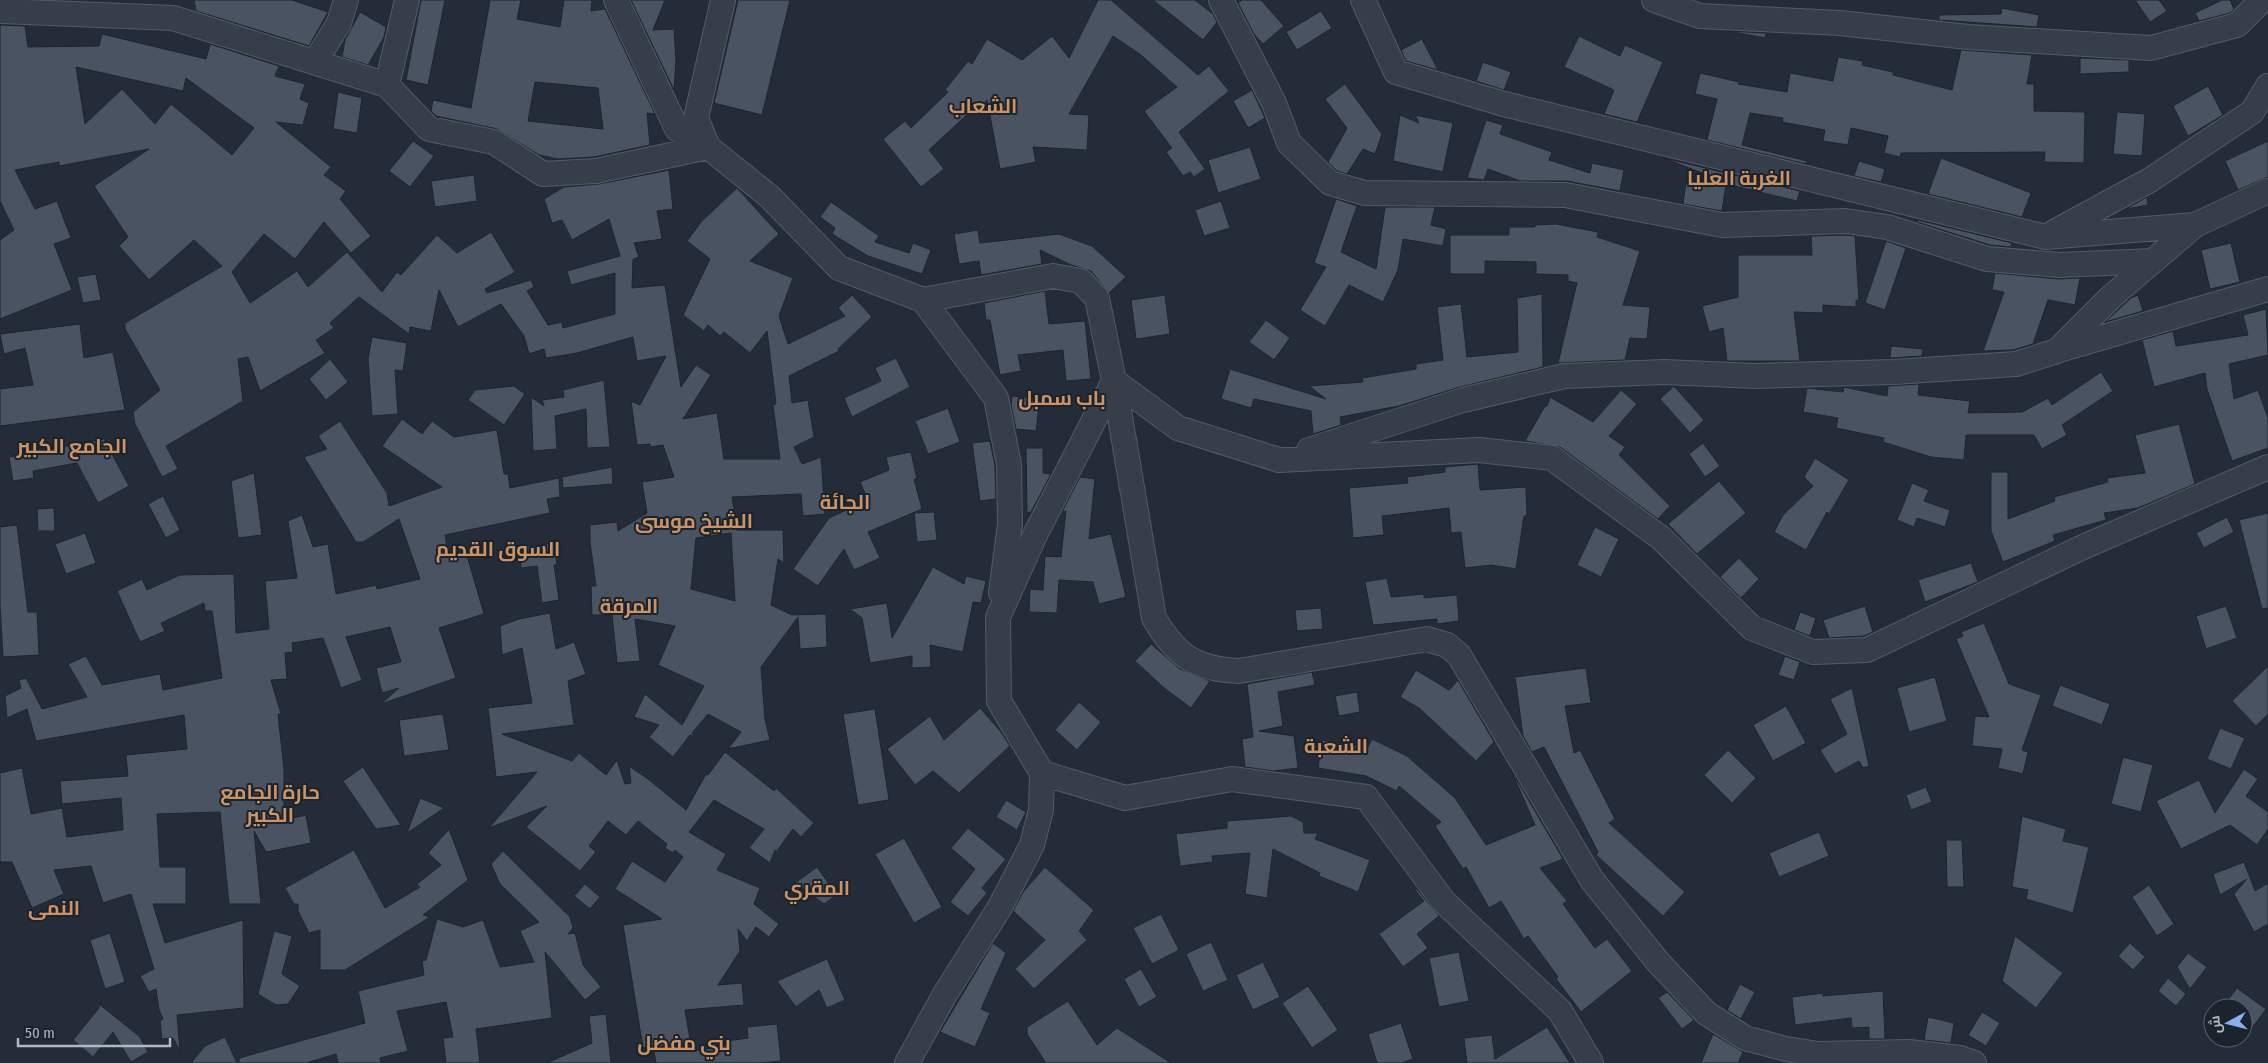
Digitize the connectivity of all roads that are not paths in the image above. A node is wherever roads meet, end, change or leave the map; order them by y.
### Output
1 (346, 0) edge
2 (406, 0) edge
3 (616, 0) edge
4 (723, 0) edge
5 (1221, 0) edge
6 (1364, 0) edge
7 (1654, 0) edge
8 (2262, 0) edge
9 (0, 11) edge
10 (314, 62) junction
11 (388, 85) junction
12 (2268, 86) edge
13 (708, 147) junction
14 (2268, 191) edge
15 (2195, 226) junction
16 (2046, 236) junction
17 (2153, 261) junction
18 (2268, 289) edge
19 (923, 300) junction
20 (2057, 351) junction
21 (1114, 381) junction
22 (1279, 460) junction
23 (2268, 468) edge
24 (998, 617) junction
25 (1042, 773) junction
26 (907, 1063) edge
27 (1591, 1063) edge
28 (1974, 1063) edge

1 - 10 street
2 - 11 street
3 - 13 street
4 - 13 street
5 - 17 street
6 - 16 street
7 - 8 street
9 - 10 street
10 - 11 street
11 - 13 street
12 - 16 street
13 - 19 street
14 - 15 street
15 - 16 street
15 - 17 street
17 - 20 street
18 - 20 street
19 - 21 street
19 - 24 street
20 - 22 street
21 - 22 street
21 - 24 street
21 - 28 street
22 - 23 street
24 - 25 street
25 - 26 street
25 - 27 street

